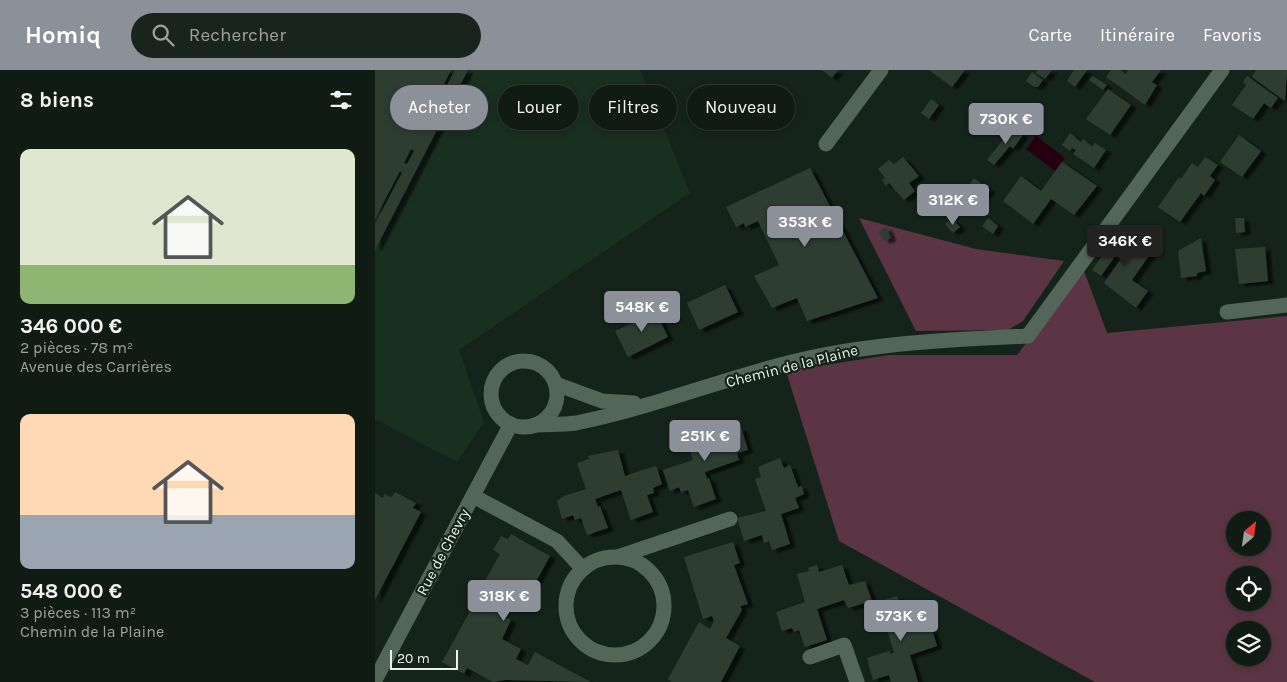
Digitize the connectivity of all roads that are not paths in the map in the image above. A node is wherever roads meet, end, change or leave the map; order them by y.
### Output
1 (881, 70) edge
2 (1222, 70) edge
3 (826, 144) dead end
4 (1287, 305) edge
5 (1227, 312) dead end
6 (556, 384) junction
7 (648, 404) junction
8 (511, 424) junction
9 (534, 425) junction
10 (473, 496) junction
11 (730, 520) dead end
12 (619, 556) junction
13 (583, 568) junction
14 (810, 657) dead end
15 (375, 680) edge
16 (857, 682) edge

1 - 3 street
2 - 7 street, Chemin de la Plaine
4 - 5 street
6 - 7 street, Chemin de la Plaine
6 - 8 street
6 - 9 street
7 - 9 street, Chemin de la Plaine
8 - 9 street
8 - 10 street, Rue de Chevry
10 - 13 street
10 - 15 street, Rue de Chevry
11 - 12 street
12 - 13 street
12 - 13 street
14 - 16 street

